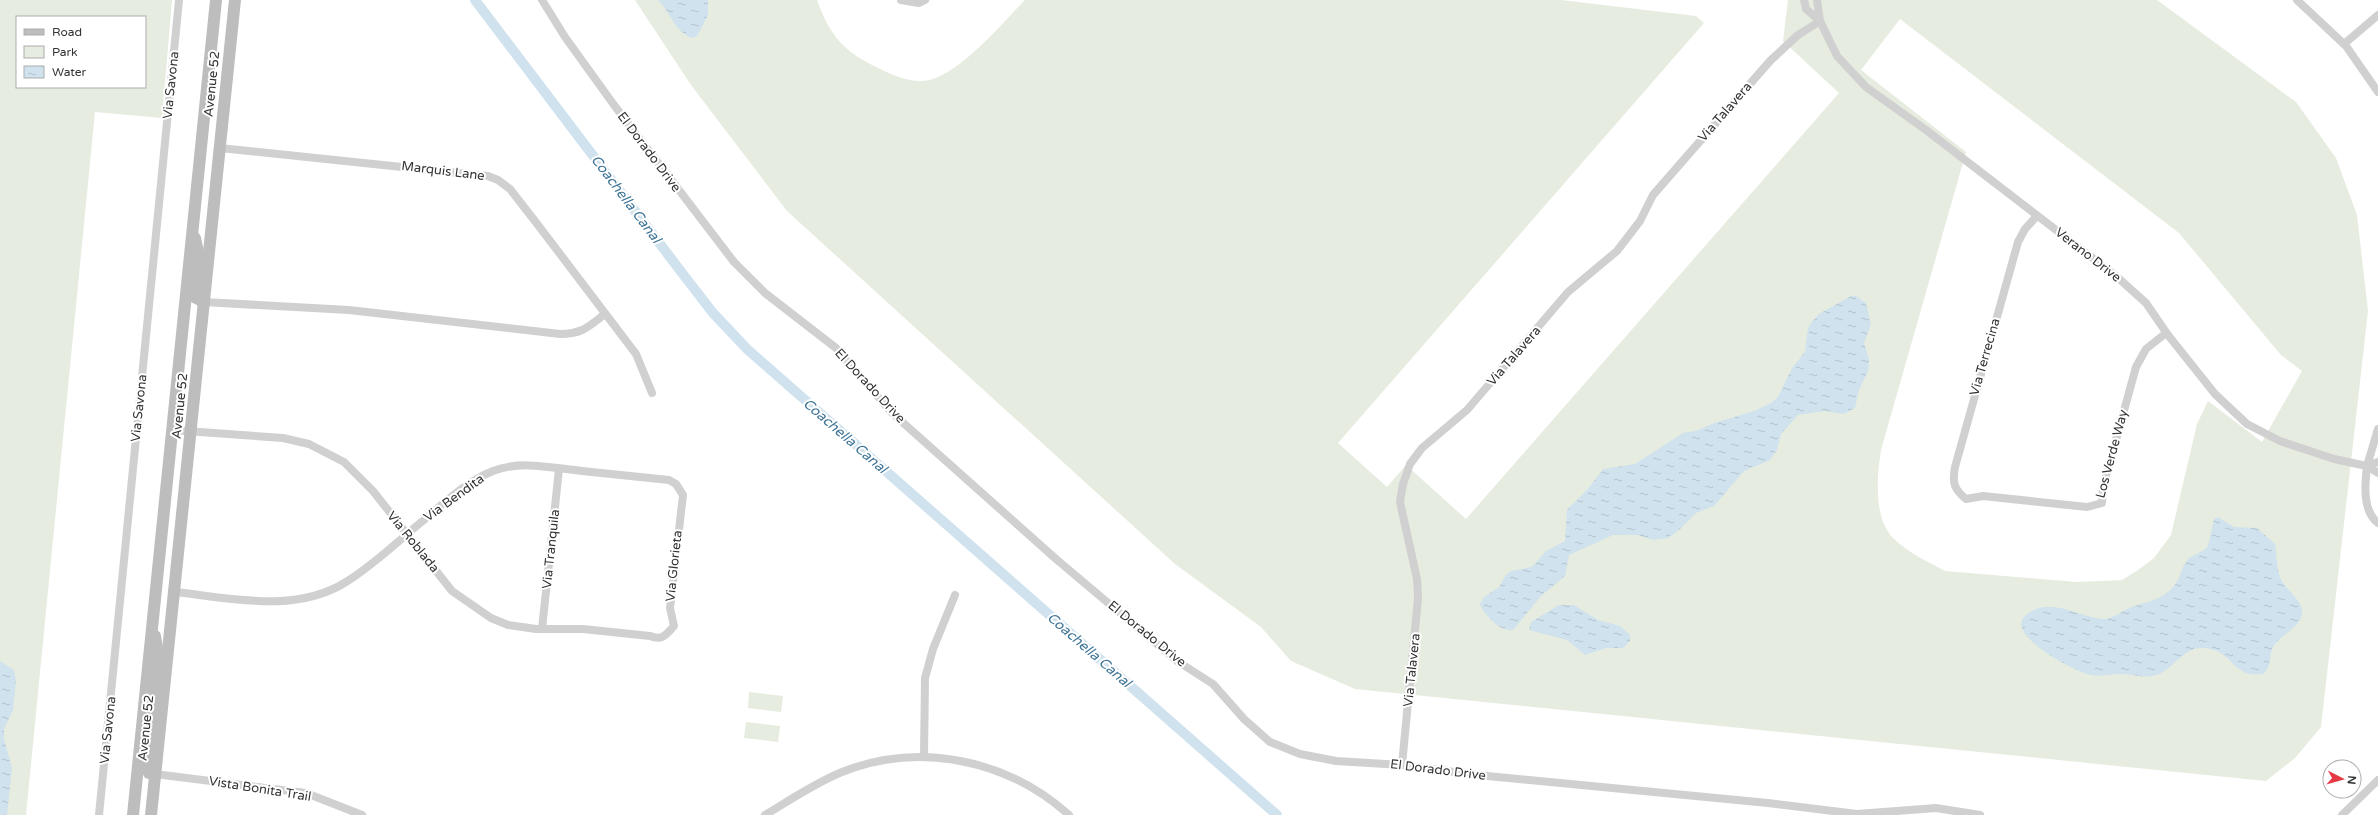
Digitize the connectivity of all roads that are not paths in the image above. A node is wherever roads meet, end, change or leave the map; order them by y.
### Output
1 (179, 0) edge
2 (216, 0) edge
3 (235, 0) edge
4 (542, 0) edge
5 (924, 0) edge
6 (1804, 0) edge
7 (1817, 0) edge
8 (2297, 0) edge
9 (904, 1) edge
10 (2378, 15) edge
11 (1820, 21) junction
12 (2344, 44) junction
13 (2378, 92) edge
14 (220, 148) junction
15 (2037, 216) junction
16 (192, 227) junction
17 (204, 302) junction
18 (605, 314) junction
19 (2166, 332) junction
20 (652, 393) dead end
21 (2378, 429) edge
22 (172, 430) junction
23 (191, 432) junction
24 (2367, 462) junction
25 (2378, 462) edge
26 (559, 469) junction
27 (2378, 473) edge
28 (681, 489) joint
29 (1966, 499) joint
30 (2378, 523) edge
31 (407, 534) junction
32 (175, 592) junction
33 (955, 595) dead end
34 (152, 624) junction
35 (542, 629) junction
36 (662, 638) joint
37 (924, 756) junction
38 (1402, 765) junction
39 (155, 774) junction
40 (2378, 780) edge
41 (99, 815) edge
42 (133, 815) edge
43 (151, 815) edge
44 (362, 815) edge
45 (765, 815) edge
46 (1069, 815) edge
47 (1980, 815) edge
48 (2342, 815) edge

1 - 41 street, Via Savona
2 - 16 main road, Avenue 52
3 - 14 main road, Avenue 52
4 - 38 street, El Dorado Drive
5 - 9 street
6 - 11 street
7 - 11 street
8 - 12 street
10 - 12 street
11 - 15 street, Verano Drive
11 - 38 street, Via Talavera
12 - 13 street
14 - 17 main road, Avenue 52
14 - 18 street, Marquis Lane
15 - 19 street, Verano Drive
15 - 29 street, Via Terrecina
16 - 17 main road
16 - 22 main road, Avenue 52
17 - 18 street
17 - 23 main road, Avenue 52
18 - 20 street, Marquis Lane
19 - 24 street, Verano Drive
19 - 29 street, Los Verde Way
21 - 24 street
22 - 23 street, Via Roblada
22 - 34 main road, Avenue 52
23 - 31 street, Via Roblada
23 - 32 main road, Avenue 52
24 - 25 street
24 - 27 street, Verano Drive
24 - 30 street
26 - 28 street, Via Bendita
26 - 31 street, Via Bendita
26 - 35 street, Via Tranquila
28 - 36 street, Via Glorieta
31 - 32 street, Via Bendita
31 - 35 street, Via Roblada
32 - 39 main road, Avenue 52
33 - 37 street
34 - 39 main road
34 - 42 main road, Avenue 52
35 - 36 street, Via Roblada
37 - 45 street
37 - 46 street
38 - 47 street, El Dorado Drive
39 - 43 main road, Avenue 52
39 - 44 street, Vista Bonita Trail
40 - 48 street

